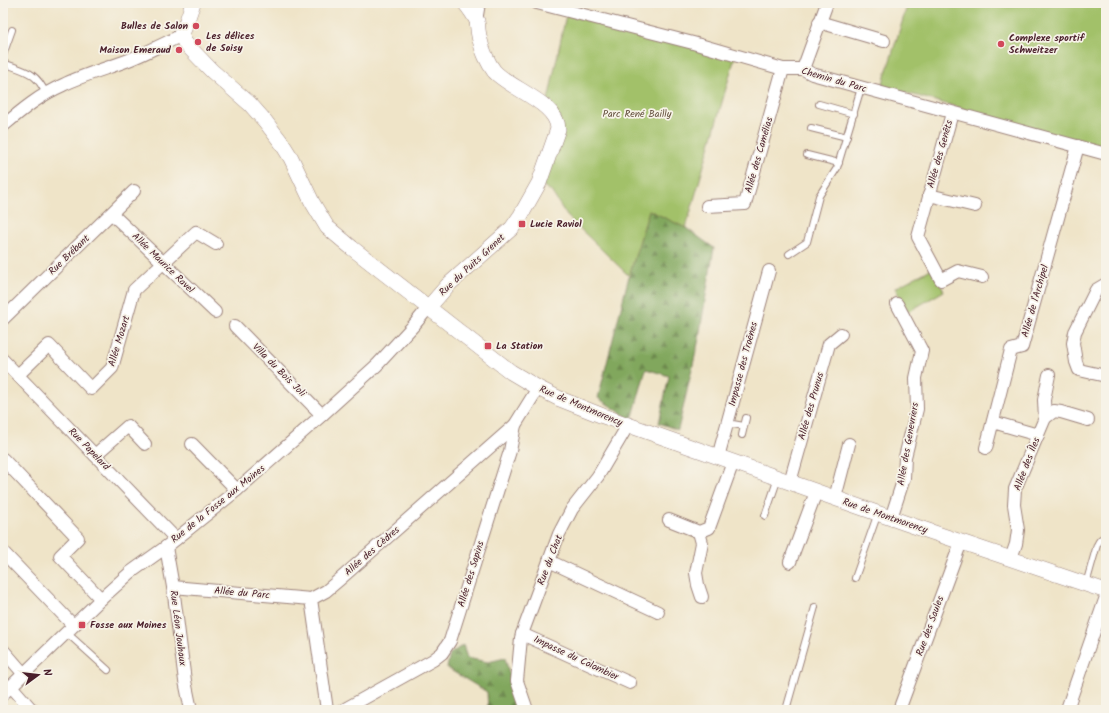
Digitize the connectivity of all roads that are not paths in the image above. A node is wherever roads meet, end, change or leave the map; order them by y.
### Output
1 (193, 3) edge
2 (465, 3) edge
3 (479, 3) edge
4 (537, 3) edge
5 (827, 3) edge
6 (476, 21) junction
7 (819, 22) junction
8 (12, 30) dead end
9 (181, 34) junction
10 (884, 41) dead end
11 (3, 55) edge
12 (3, 63) edge
13 (783, 69) junction
14 (803, 69) junction
15 (861, 88) junction
16 (46, 94) junction
17 (819, 104) dead end
18 (952, 113) junction
19 (854, 114) junction
20 (3, 126) edge
21 (812, 128) dead end
22 (847, 137) junction
23 (1078, 146) junction
24 (1106, 154) edge
25 (807, 155) dead end
26 (839, 163) junction
27 (134, 191) dead end
28 (929, 195) junction
29 (707, 206) dead end
30 (975, 206) dead end
31 (112, 214) junction
32 (216, 244) dead end
33 (789, 254) dead end
34 (163, 262) junction
35 (769, 271) dead end
36 (982, 277) dead end
37 (1106, 284) edge
38 (897, 304) dead end
39 (428, 308) junction
40 (215, 312) dead end
41 (3, 319) edge
42 (235, 326) dead end
43 (841, 334) dead end
44 (3, 360) edge
45 (18, 375) junction
46 (1049, 375) dead end
47 (1106, 376) edge
48 (538, 388) junction
49 (322, 415) junction
50 (746, 418) dead end
51 (1045, 418) junction
52 (1088, 420) dead end
53 (993, 422) junction
54 (727, 423) junction
55 (515, 425) junction
56 (628, 425) junction
57 (744, 426) junction
58 (742, 435) dead end
59 (1038, 435) junction
60 (145, 444) dead end
61 (192, 444) dead end
62 (849, 444) dead end
63 (986, 448) dead end
64 (95, 455) junction
65 (718, 457) junction
66 (3, 458) edge
67 (733, 462) junction
68 (784, 480) junction
69 (237, 490) junction
70 (816, 492) junction
71 (834, 498) junction
72 (765, 516) dead end
73 (885, 516) junction
74 (670, 520) dead end
75 (699, 532) junction
76 (1106, 538) edge
77 (176, 539) junction
78 (962, 542) junction
79 (166, 547) junction
80 (3, 552) edge
81 (1011, 558) junction
82 (549, 561) junction
83 (790, 562) dead end
84 (855, 578) dead end
85 (1086, 584) junction
86 (173, 587) junction
87 (1106, 591) edge
88 (702, 597) dead end
89 (1106, 598) edge
90 (101, 599) junction
91 (311, 599) junction
92 (815, 607) dead end
93 (658, 612) dead end
94 (69, 628) junction
95 (522, 634) junction
96 (3, 650) edge
97 (108, 670) dead end
98 (23, 673) junction
99 (630, 683) dead end
100 (7, 690) edge
101 (1067, 709) edge
102 (32, 710) edge
103 (191, 710) edge
104 (327, 710) edge
105 (343, 710) edge
106 (527, 710) edge
107 (786, 710) edge
108 (899, 710) edge

1 - 9 street
2 - 6 street
3 - 6 street, Rue du Puits Grenet
4 - 13 street, Chemin du Parc
5 - 7 street
6 - 39 street, Rue du Puits Grenet
7 - 10 street
7 - 14 street
8 - 11 lane
9 - 16 street
9 - 39 street, Rue de Montmorency
12 - 16 lane
13 - 14 street, Chemin du Parc
13 - 29 street, Allée des Camélias
14 - 15 street, Chemin du Parc
15 - 18 street, Chemin du Parc
15 - 19 lane
16 - 20 street
17 - 19 lane
18 - 23 street, Chemin du Parc
18 - 28 street, Allée des Genêts
19 - 22 lane
21 - 22 lane
22 - 26 lane
23 - 24 street, Chemin du Parc
23 - 53 street, Allée de l'Archipel
25 - 26 lane
26 - 33 lane
27 - 31 street, Rue Brébant
28 - 30 street, Allée des Genêts
28 - 36 street, Allée des Genêts
31 - 34 street, Allée Maurice Ravel
31 - 41 street, Rue Brébant
32 - 34 street, Allée Mozart
34 - 40 street, Allée Maurice Ravel
34 - 45 street, Allée Mozart
35 - 54 street, Impasse des Troënes
37 - 47 street
38 - 73 street, Allée des Genevriers
39 - 48 street, Rue de Montmorency
39 - 49 street, Rue de la Fosse aux Moines
42 - 49 street, Villa du Bois Joli
43 - 68 street, Allée des Prunus
44 - 45 street, Rue Papelard
45 - 64 street, Rue Papelard
46 - 51 street, Allée des Îles
48 - 55 street, Allée des Sapins
48 - 56 street, Rue de Montmorency
49 - 69 street, Rue de la Fosse aux Moines
50 - 57 lane
51 - 52 street
51 - 59 street, Allée des Îles
53 - 59 street
53 - 63 street, Allée de l'Archipel
54 - 57 lane
54 - 65 street, Impasse des Troënes
55 - 91 street, Allée des Cèdres
55 - 105 street, Allée des Sapins
56 - 65 street, Rue de Montmorency
56 - 82 street, Rue du Chat
57 - 58 lane
59 - 81 street, Allée des Îles
60 - 64 street
61 - 69 street
62 - 71 street
64 - 77 street, Rue Papelard
65 - 67 street, Rue de Montmorency
66 - 90 street
67 - 68 street, Rue de Montmorency
67 - 75 street
68 - 70 street, Rue de Montmorency
68 - 72 lane
69 - 77 street, Rue de la Fosse aux Moines
70 - 71 street, Rue de Montmorency
70 - 83 street
71 - 73 street, Rue de Montmorency
73 - 78 street, Rue de Montmorency
73 - 84 lane
74 - 75 street
75 - 88 street
76 - 85 lane
77 - 79 street, Rue de la Fosse aux Moines
78 - 81 street, Rue de Montmorency
78 - 108 street, Rue des Saules
79 - 86 street, Rue Léon Jouhaux
79 - 90 street, Rue de la Fosse aux Moines
80 - 94 street
81 - 85 street, Rue de Montmorency
82 - 93 street
82 - 95 street, Rue du Chat
85 - 87 street, Rue de Montmorency
86 - 91 street, Allée du Parc
86 - 103 street, Rue Léon Jouhaux
89 - 101 street
90 - 94 street, Rue de la Fosse aux Moines
91 - 104 street
92 - 107 lane
94 - 97 lane
94 - 98 street, Rue de la Fosse aux Moines
95 - 99 street, Impasse du Colombier
95 - 106 street, Rue du Chat
96 - 98 street
98 - 100 street, Rue de la Fosse aux Moines
100 - 102 street

